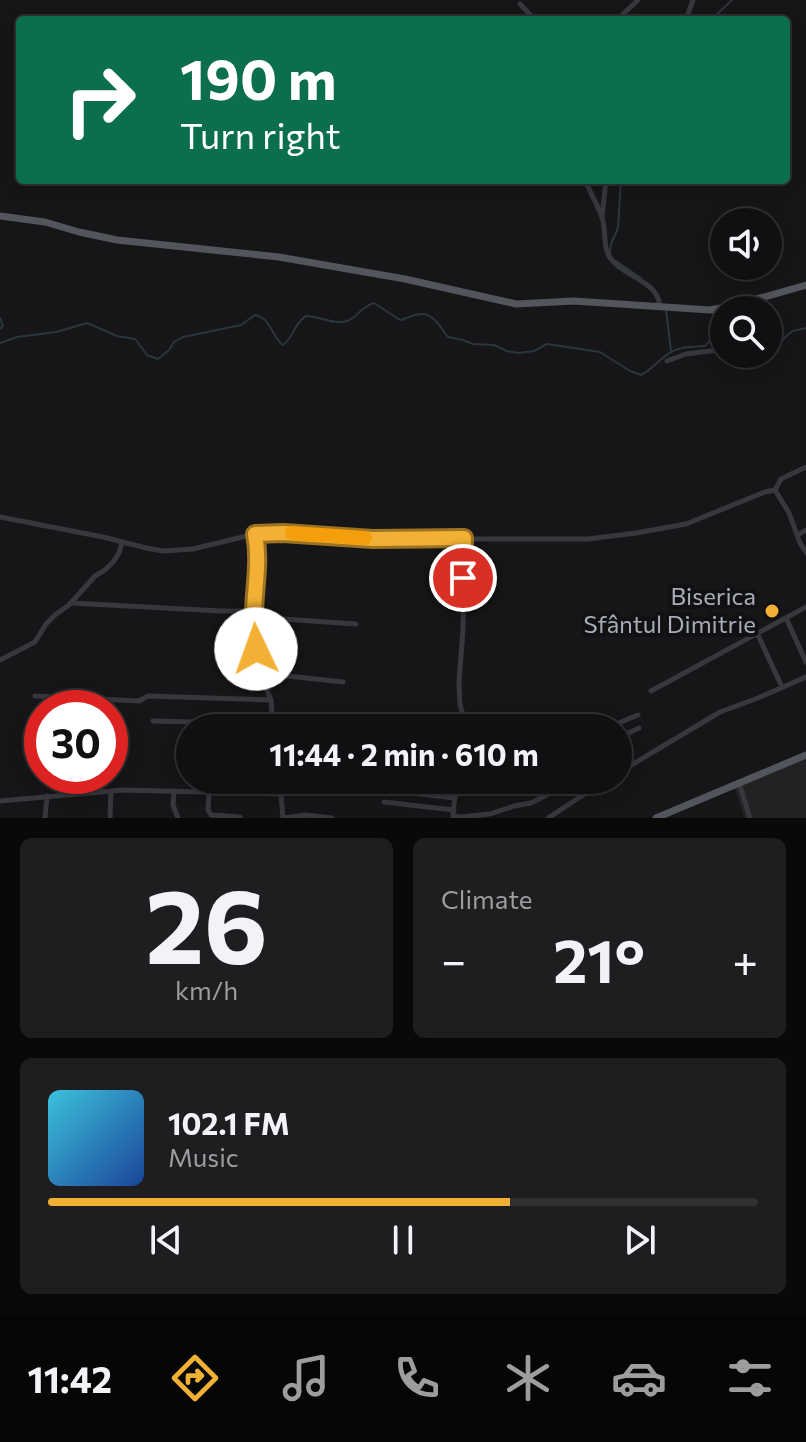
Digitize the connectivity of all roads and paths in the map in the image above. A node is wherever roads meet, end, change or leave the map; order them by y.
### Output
1 (638, 0) edge
2 (520, 4) dead end
3 (531, 16) edge
4 (621, 16) edge
5 (587, 184) edge
6 (606, 184) edge
7 (0, 216) edge
8 (602, 218) junction
9 (806, 285) edge
10 (768, 296) edge
11 (664, 307) junction
12 (710, 309) edge
13 (710, 352) edge
14 (667, 361) dead end
15 (806, 467) edge
16 (775, 490) junction
17 (0, 517) edge
18 (806, 530) edge
19 (255, 534) junction
20 (798, 535) junction
21 (464, 538) junction
22 (122, 542) junction
23 (806, 552) edge
24 (71, 603) junction
25 (806, 607) edge
26 (254, 614) junction
27 (786, 618) junction
28 (356, 624) dead end
29 (757, 633) junction
30 (0, 660) edge
31 (806, 662) edge
32 (259, 673) junction
33 (806, 677) edge
34 (343, 682) dead end
35 (782, 687) junction
36 (651, 691) dead end
37 (128, 700) edge
38 (271, 700) junction
39 (272, 714) edge
40 (463, 714) edge
41 (638, 715) dead end
42 (632, 718) edge
43 (153, 721) dead end
44 (176, 722) edge
45 (639, 728) dead end
46 (632, 731) edge
47 (806, 755) edge
48 (632, 765) edge
49 (739, 783) junction
50 (128, 791) edge
51 (174, 791) joint
52 (73, 794) edge
53 (111, 794) edge
54 (209, 794) edge
55 (281, 794) edge
56 (420, 794) edge
57 (455, 794) edge
58 (549, 794) edge
59 (585, 794) edge
60 (47, 796) junction
61 (455, 798) junction
62 (0, 801) edge
63 (384, 802) dead end
64 (453, 815) edge
65 (240, 817) edge
66 (45, 818) edge
67 (110, 818) edge
68 (178, 818) edge
69 (284, 818) edge
70 (332, 818) edge
71 (548, 818) edge
72 (656, 818) edge
73 (750, 818) edge

1 - 4 street
2 - 3 street
5 - 8 street
6 - 8 street
7 - 11 main road
8 - 11 street
9 - 10 main road
11 - 12 main road
13 - 14 street
15 - 16 street
16 - 20 street
16 - 21 street
17 - 22 street
18 - 20 street
19 - 21 street
19 - 22 street
19 - 26 street
20 - 23 street
21 - 40 street
22 - 24 street
24 - 26 street
24 - 30 street
25 - 27 street
26 - 28 street
26 - 32 street
27 - 29 street
27 - 31 street
29 - 35 street
29 - 36 street
32 - 34 street
32 - 38 street
33 - 35 street
35 - 48 street
37 - 38 street
38 - 39 street
41 - 42 street
43 - 44 street
45 - 46 street
47 - 49 main road
49 - 72 main road
49 - 73 street
50 - 51 street
51 - 68 street
52 - 60 street
53 - 67 street
54 - 65 street
55 - 69 street
56 - 61 street
57 - 61 street
58 - 64 street
59 - 71 street
60 - 62 street
60 - 66 street
61 - 64 street
63 - 64 street
69 - 70 street

